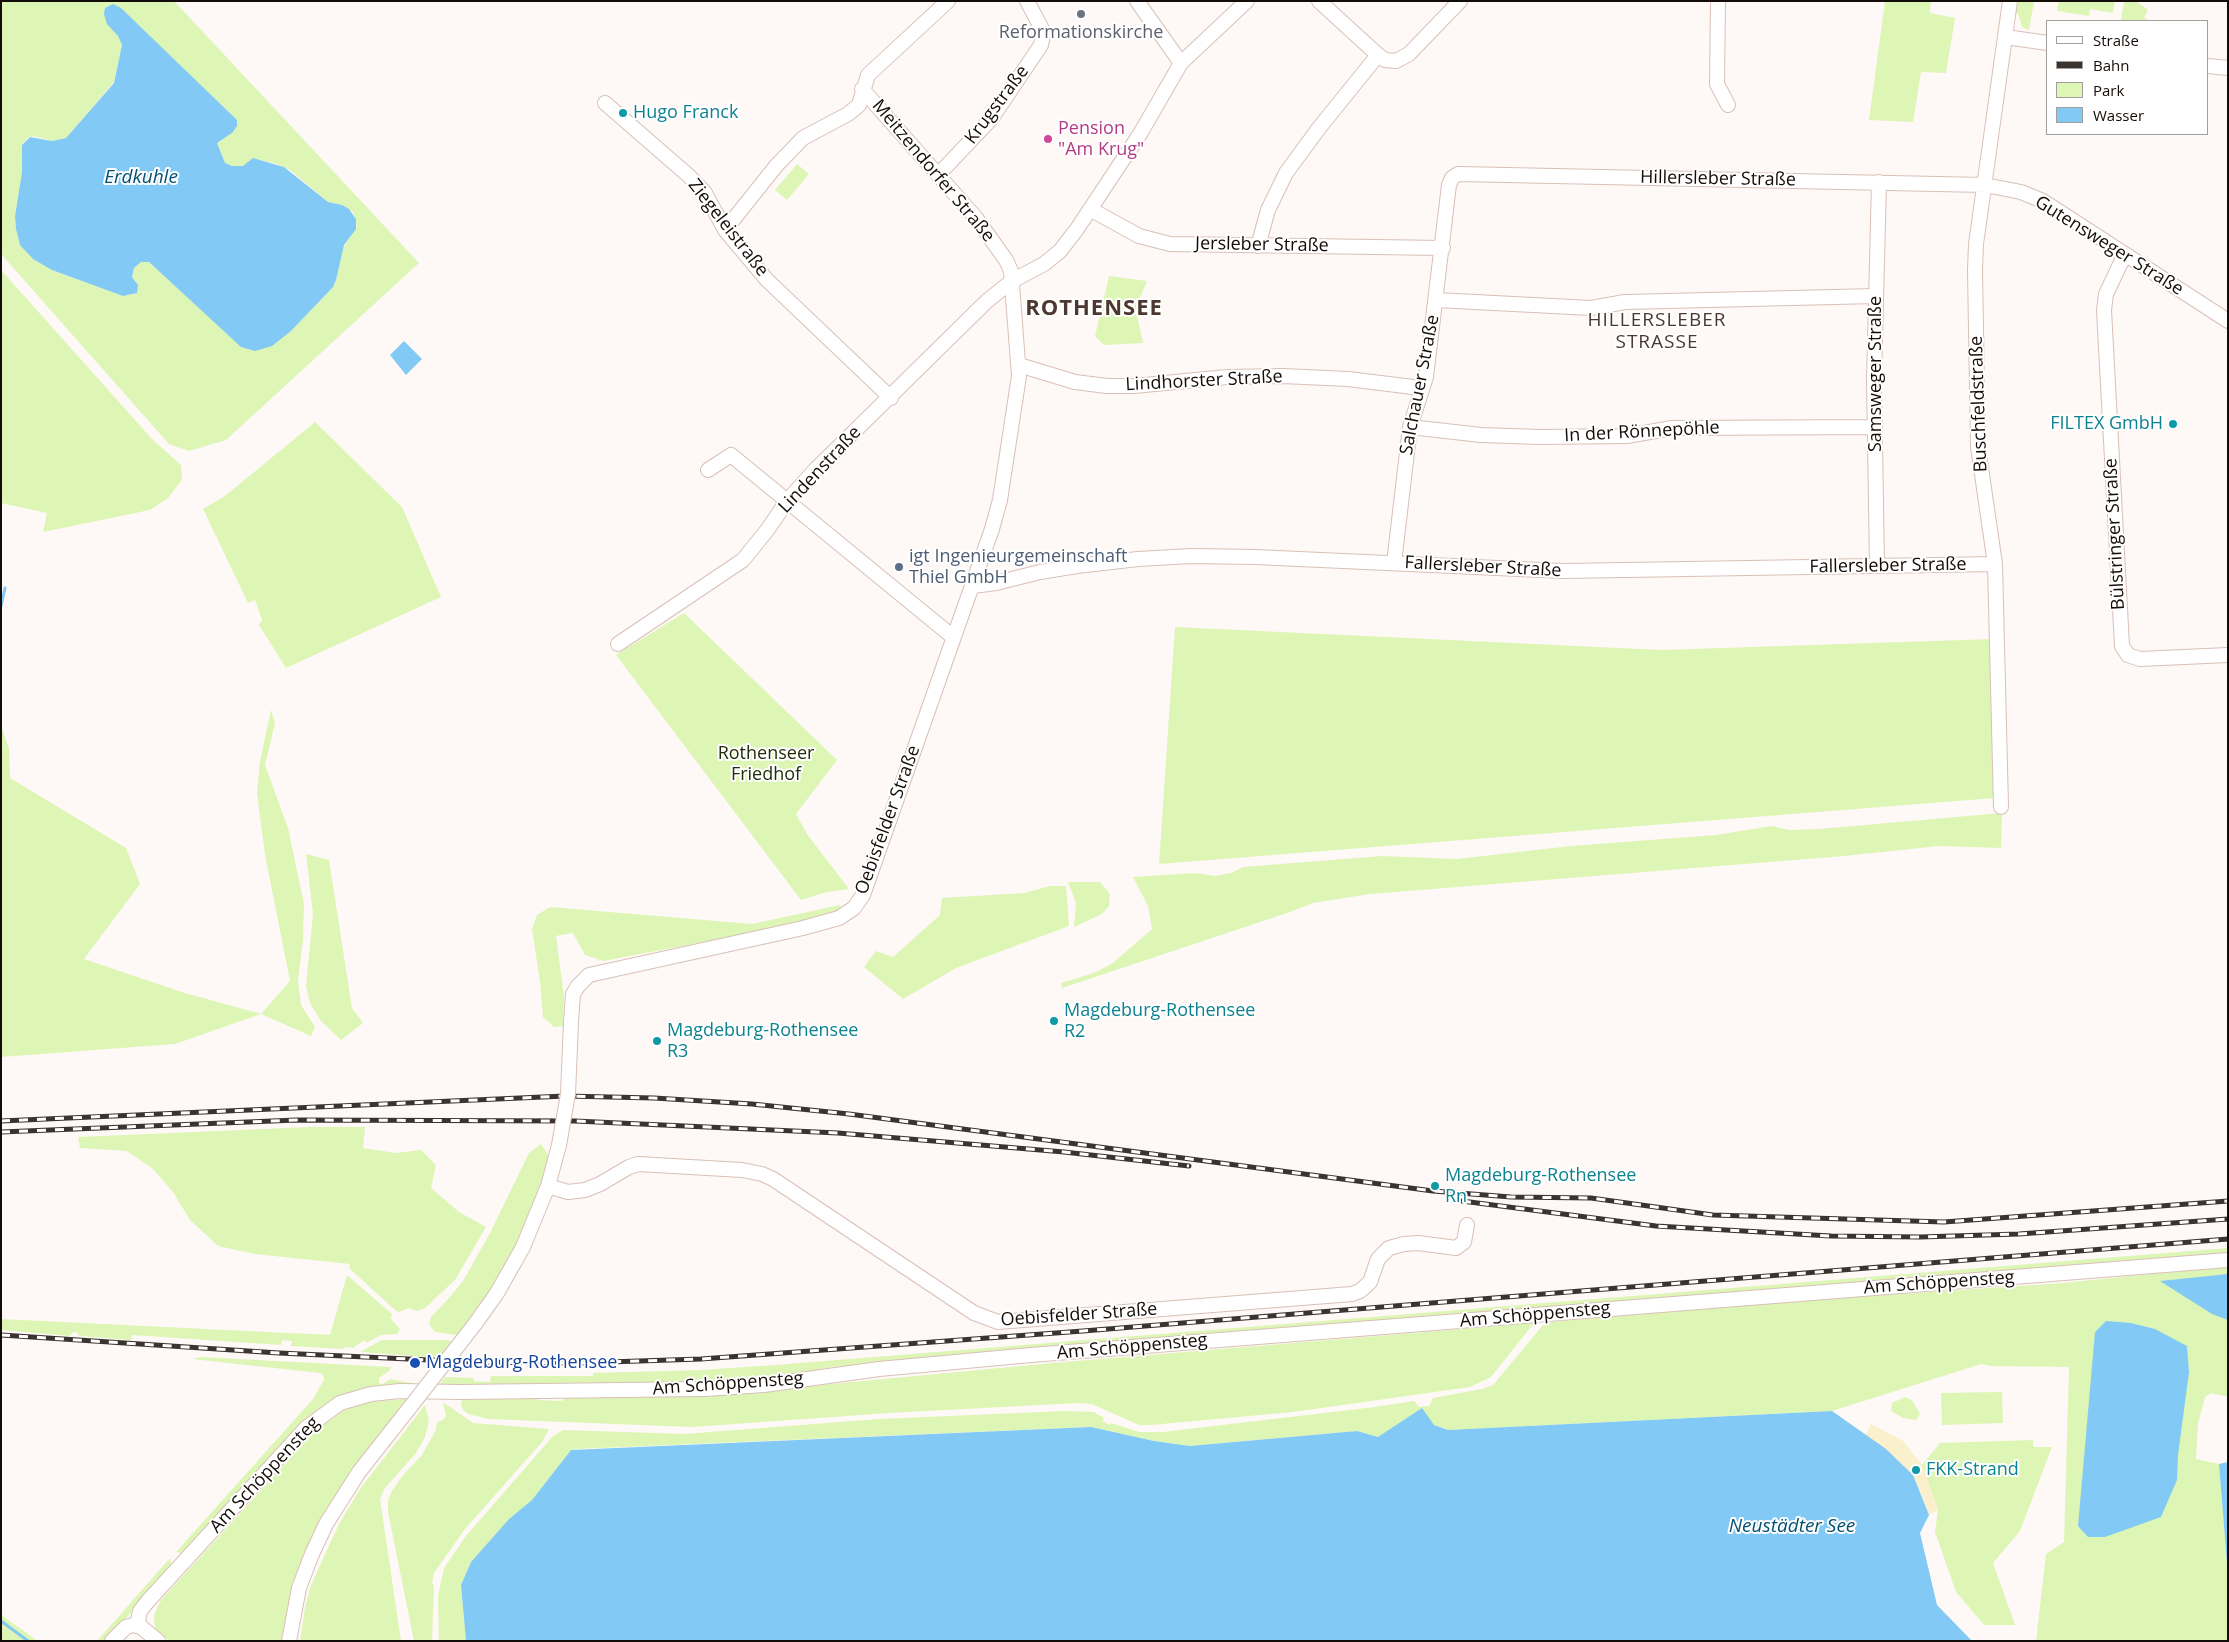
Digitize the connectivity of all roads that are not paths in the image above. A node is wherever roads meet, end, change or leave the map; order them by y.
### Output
1 (948, 1) edge
2 (1027, 1) edge
3 (1137, 1) edge
4 (1247, 1) edge
5 (1319, 1) edge
6 (1460, 1) edge
7 (1718, 1) edge
8 (2010, 1) edge
9 (2005, 37) junction
10 (2046, 43) edge
11 (1378, 55) junction
12 (1181, 63) junction
13 (2209, 66) edge
14 (2228, 68) edge
15 (862, 89) junction
16 (605, 103) dead end
17 (1728, 105) dead end
18 (938, 175) junction
19 (1452, 178) joint
20 (1879, 182) junction
21 (1985, 184) junction
22 (1090, 209) junction
23 (725, 230) junction
24 (1258, 246) junction
25 (1442, 248) junction
26 (2124, 256) junction
27 (1012, 282) junction
28 (1876, 296) junction
29 (1436, 300) junction
30 (2228, 321) edge
31 (1019, 366) junction
32 (1421, 388) junction
33 (891, 398) junction
34 (1410, 427) junction
35 (1875, 427) junction
36 (708, 470) dead end
37 (787, 500) junction
38 (1394, 563) junction
39 (1995, 564) junction
40 (1877, 566) junction
41 (973, 586) junction
42 (953, 637) junction
43 (618, 644) dead end
44 (2228, 655) edge
45 (2001, 807) dead end
46 (548, 1186) junction
47 (1467, 1225) dead end
48 (2228, 1260) edge
49 (137, 1626) junction
50 (112, 1641) edge
51 (158, 1641) edge
52 (289, 1641) edge

1 - 15 street
2 - 18 street, Krugstraße
3 - 12 street
4 - 12 street, Lindenstraße
5 - 11 street
6 - 11 street
7 - 17 street
8 - 9 street, Buschfeldstraße
9 - 10 street
9 - 21 street, Buschfeldstraße
11 - 24 street
12 - 22 street, Lindenstraße
13 - 14 street
15 - 18 street, Meitzendorfer Straße
15 - 23 street
16 - 23 street, Ziegeleistraße
18 - 27 street, Meitzendorfer Straße
19 - 20 street, Hillersleber Straße
19 - 25 street, Salchauer Straße
20 - 21 street, Hillersleber Straße
20 - 28 street, Samsweger Straße
21 - 26 street, Gutensweger Straße
21 - 39 street, Buschfeldstraße
22 - 24 street, Jersleber Straße
22 - 27 street, Lindenstraße
23 - 33 street, Ziegeleistraße
24 - 25 street, Jersleber Straße
25 - 29 street, Salchauer Straße
26 - 30 street, Gutensweger Straße
26 - 44 street, Bülstringer Straße
27 - 31 street, Oebisfelder Straße
27 - 33 street, Lindenstraße
28 - 29 street
28 - 35 street, Samsweger Straße
29 - 32 street, Salchauer Straße
31 - 32 street, Lindhorster Straße
31 - 41 street, Oebisfelder Straße
32 - 34 street, Salchauer Straße
33 - 37 street, Lindenstraße
34 - 35 street, In der Rönnepöhle
34 - 38 street, Salchauer Straße
35 - 40 street, Samsweger Straße
36 - 37 street
37 - 42 street
37 - 43 street, Lindenstraße
38 - 40 street, Fallersleber Straße
38 - 41 street, Fallersleber Straße
39 - 40 street, Fallersleber Straße
39 - 45 street, Buschfeldstraße
41 - 42 street, Oebisfelder Straße
42 - 46 street, Oebisfelder Straße, bridge
46 - 47 street, Oebisfelder Straße
46 - 52 street, Oebisfelder Straße, bridge
48 - 49 street, Am Schöppensteg
49 - 50 street
49 - 51 street

